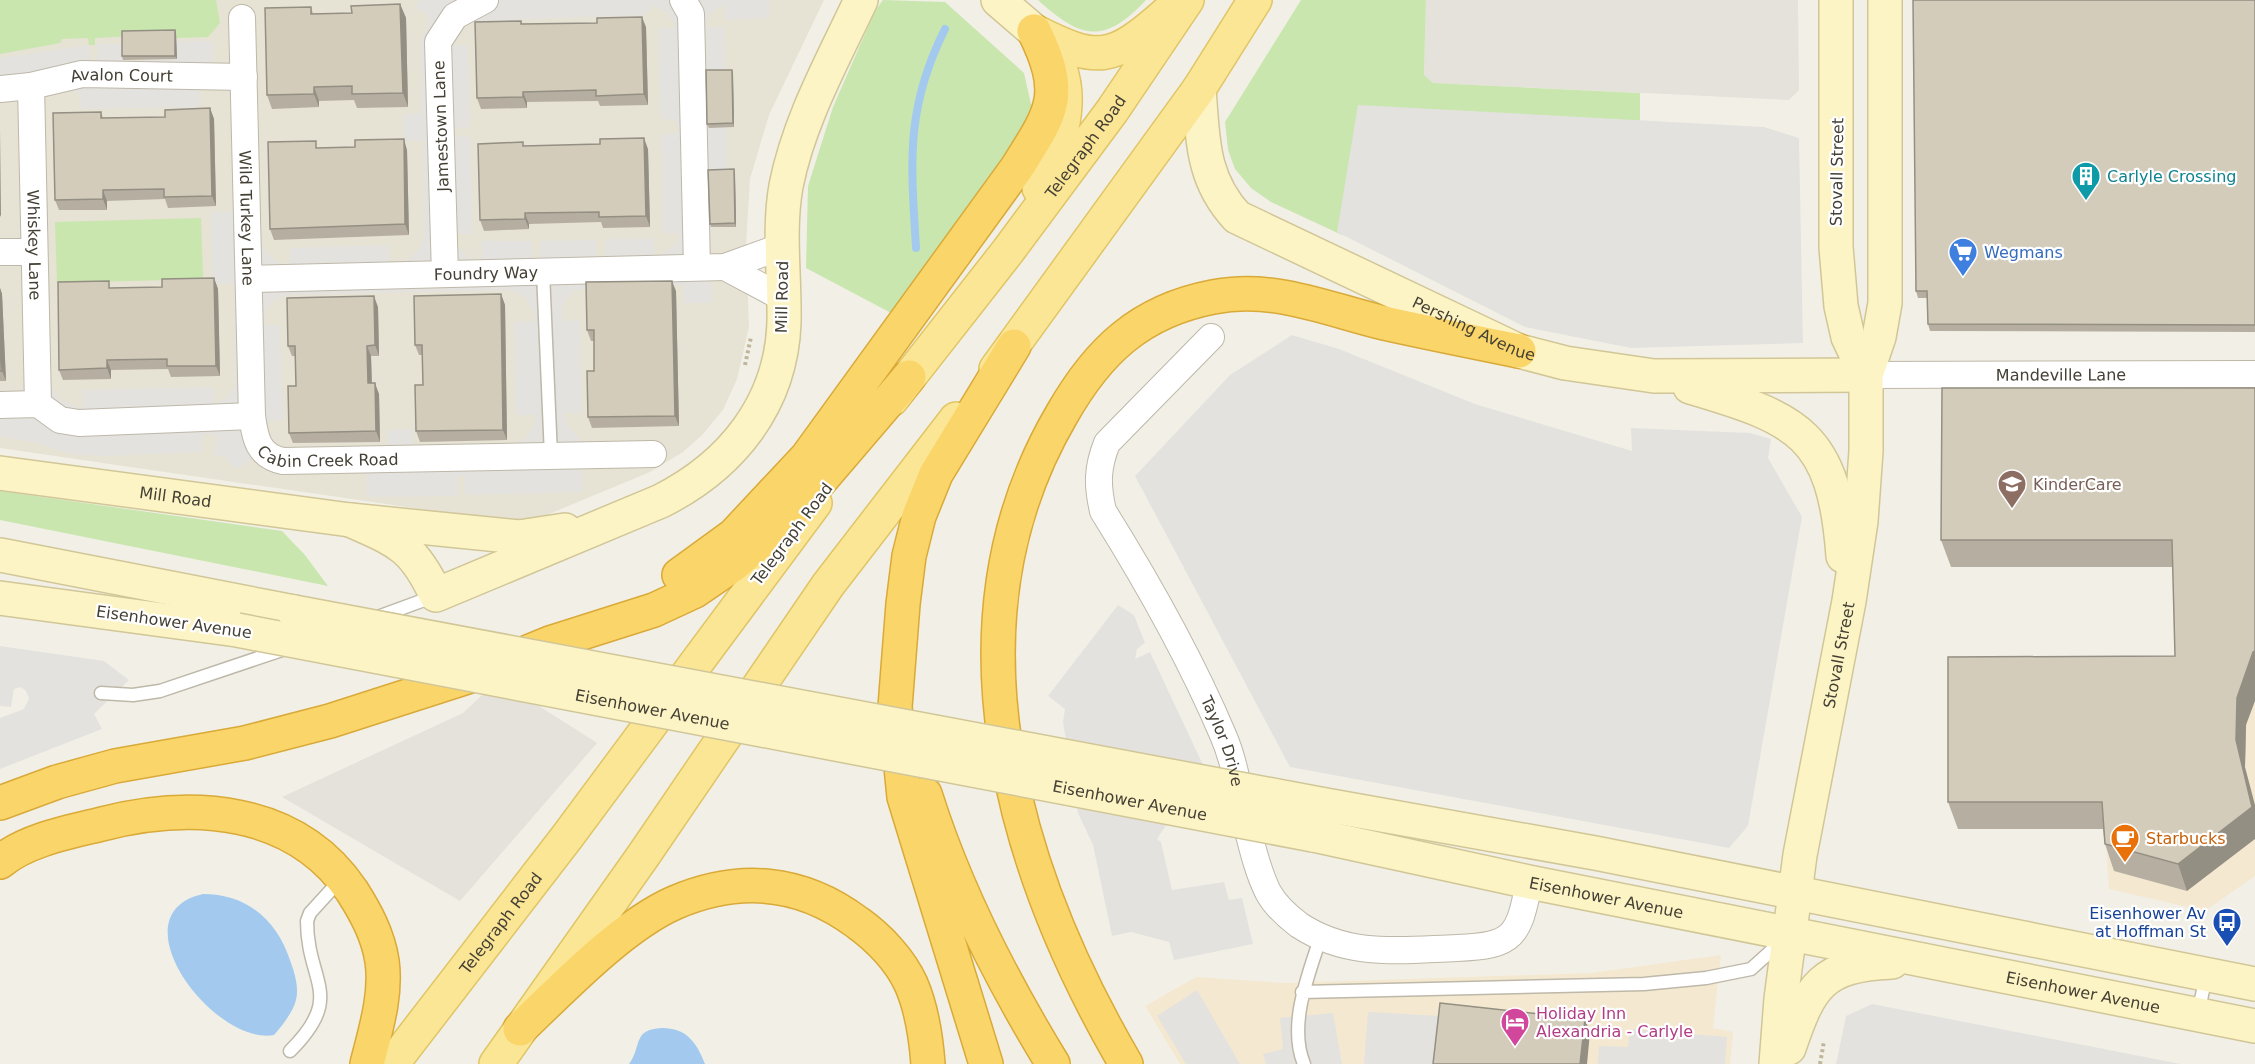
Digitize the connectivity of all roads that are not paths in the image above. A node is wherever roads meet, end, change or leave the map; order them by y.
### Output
1 (484, 0) edge
2 (683, 0) edge
3 (861, 0) edge
4 (998, 0) edge
5 (1182, 0) edge
6 (1187, 0) edge
7 (1255, 0) edge
8 (1836, 0) edge
9 (1885, 0) edge
10 (242, 18) dead end
11 (1034, 31) junction
12 (244, 77) junction
13 (30, 86) junction
14 (0, 89) edge
15 (1199, 89) junction
16 (783, 246) junction
17 (1008, 251) junction
18 (0, 252) edge
19 (33, 252) junction
20 (697, 267) junction
21 (725, 267) junction
22 (543, 272) junction
23 (445, 274) junction
24 (249, 279) junction
25 (783, 298) junction
26 (1211, 337) dead end
27 (1014, 346) junction
28 (1519, 351) junction
29 (2255, 374) edge
30 (1866, 375) junction
31 (1654, 376) junction
32 (909, 377) junction
33 (38, 404) junction
34 (0, 405) edge
35 (252, 416) junction
36 (653, 454) dead end
37 (551, 456) junction
38 (0, 473) edge
39 (350, 520) junction
40 (608, 524) junction
41 (0, 555) edge
42 (436, 595) junction
43 (0, 598) edge
44 (1845, 617) junction
45 (550, 643) junction
46 (900, 654) junction
47 (101, 693) dead end
48 (0, 803) edge
49 (1316, 820) junction
50 (0, 862) edge
51 (342, 877) junction
52 (1529, 882) junction
53 (1795, 892) junction
54 (1790, 933) junction
55 (1320, 939) junction
56 (1952, 965) junction
57 (2206, 975) junction
58 (2255, 984) edge
59 (1302, 992) junction
60 (2198, 1014) junction
61 (2255, 1026) edge
62 (520, 1029) junction
63 (290, 1052) dead end
64 (367, 1064) edge
65 (392, 1064) edge
66 (495, 1064) edge
67 (928, 1064) edge
68 (986, 1064) edge
69 (1053, 1064) edge
70 (1126, 1064) edge
71 (1304, 1064) edge
72 (1776, 1064) edge
73 (1783, 1064) edge

1 - 23 street, Jamestown Lane
2 - 20 street
3 - 16 main road, Mill Road
4 - 11 main road
5 - 11 main road
6 - 17 main road, Telegraph Road
7 - 15 main road
8 - 30 main road, Stovall Street
9 - 30 main road, Stovall Street
10 - 12 street, Wild Turkey Lane
11 - 17 main road
11 - 45 highway
12 - 13 street, Avalon Court
12 - 24 street, Wild Turkey Lane
13 - 14 street, Avalon Court
13 - 19 street, Whiskey Lane
15 - 27 main road
15 - 28 main road, Pershing Avenue
16 - 21 street, Foundry Way
16 - 25 main road, Mill Road
17 - 32 main road, Telegraph Road
18 - 19 street
19 - 33 street, Whiskey Lane
20 - 21 street, Foundry Way
20 - 22 street, Foundry Way
21 - 25 street, Foundry Way
22 - 23 street, Foundry Way
22 - 37 lane
23 - 24 street, Foundry Way
24 - 35 street, Wild Turkey Lane
25 - 40 main road, Mill Road
26 - 55 street, Taylor Drive
27 - 46 highway
27 - 62 main road
28 - 31 main road, Pershing Avenue
28 - 70 highway
29 - 30 street, Mandeville Lane
30 - 31 main road, Pershing Avenue
30 - 44 main road, Stovall Street
31 - 44 main road
32 - 45 highway
32 - 65 main road, Telegraph Road
33 - 34 street
33 - 35 street, Cabin Creek Road
35 - 37 street, Cabin Creek Road
36 - 37 street, Cabin Creek Road
38 - 39 main road, Mill Road
39 - 40 main road, Mill Road
39 - 42 main road, Mill Road
40 - 42 main road, Mill Road
41 - 49 main road, Eisenhower Avenue, bridge
42 - 47 lane
43 - 49 main road, Eisenhower Avenue, bridge
44 - 53 main road, Stovall Street
45 - 48 highway
46 - 68 highway
46 - 69 highway
49 - 52 main road, Eisenhower Avenue
49 - 53 main road, Eisenhower Avenue
50 - 51 highway
51 - 63 lane
51 - 64 highway
52 - 54 main road, Eisenhower Avenue
52 - 55 street, Taylor Drive
53 - 54 main road, Stovall Street
53 - 57 main road, Eisenhower Avenue
54 - 56 main road, Eisenhower Avenue
54 - 59 lane
54 - 72 main road, Stovall Street
55 - 59 lane
56 - 60 main road, Eisenhower Avenue
56 - 73 main road
57 - 58 main road, Eisenhower Avenue
57 - 60 lane
59 - 71 lane
60 - 61 main road, Eisenhower Avenue
62 - 66 main road
62 - 67 highway

